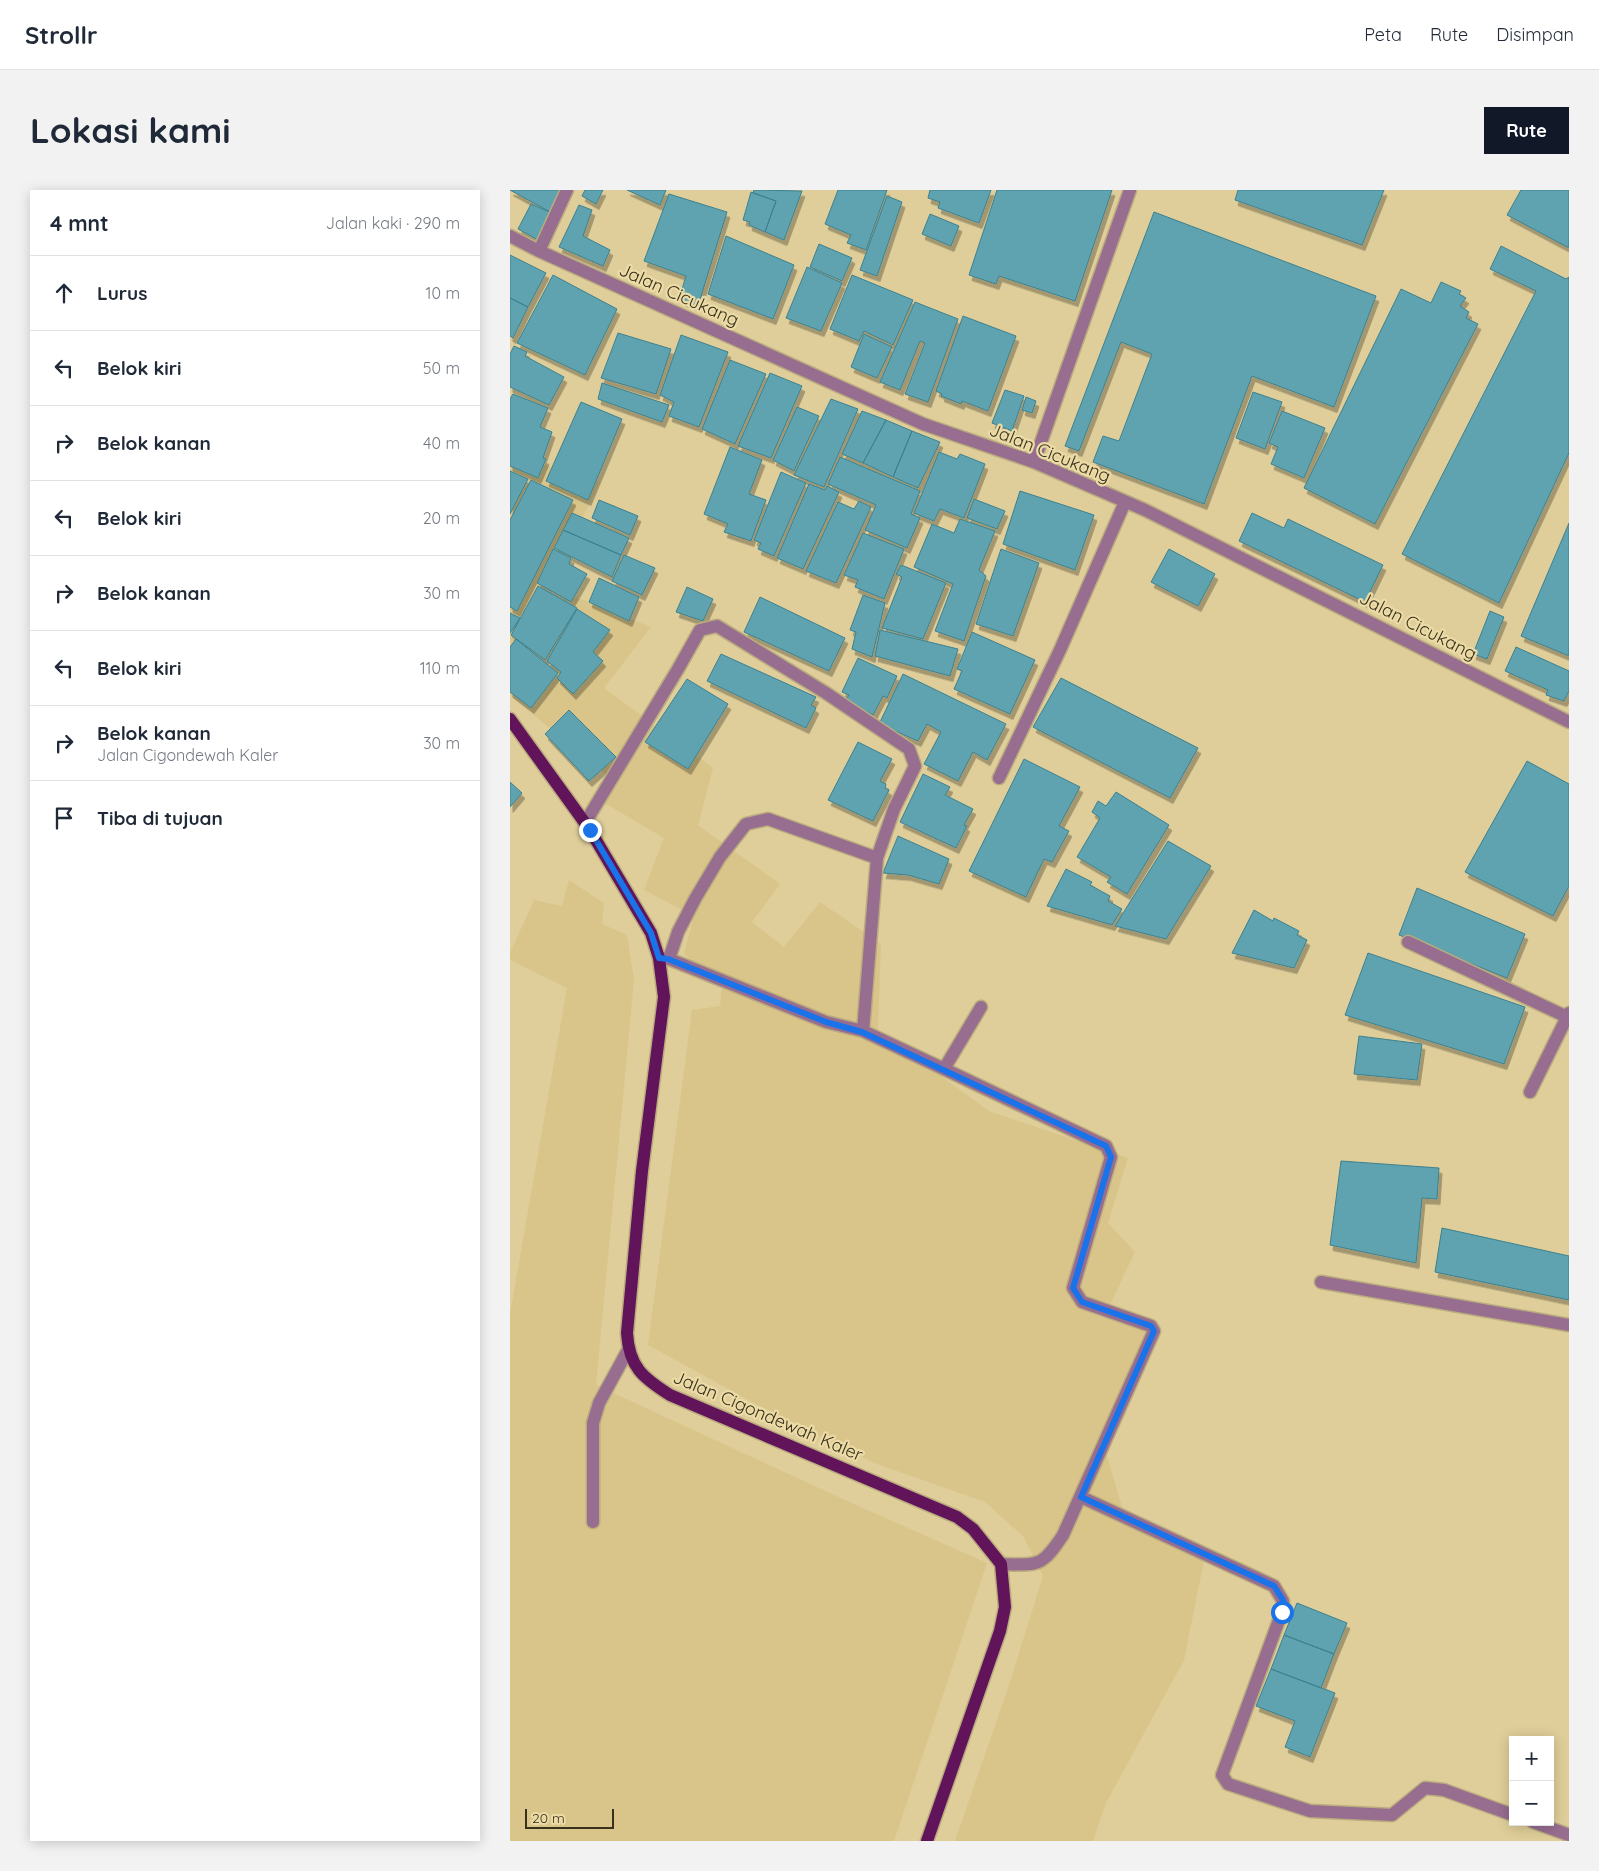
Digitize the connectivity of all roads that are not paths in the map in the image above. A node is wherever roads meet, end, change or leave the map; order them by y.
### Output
1 (567, 190) edge
2 (1130, 190) edge
3 (510, 236) edge
4 (539, 251) junction
5 (1034, 462) junction
6 (1125, 502) junction
7 (510, 719) edge
8 (1569, 722) edge
9 (999, 778) dead end
10 (585, 823) junction
11 (877, 858) junction
12 (1408, 942) dead end
13 (664, 959) junction
14 (981, 1007) dead end
15 (1568, 1015) edge
16 (862, 1032) junction
17 (944, 1070) junction
18 (1530, 1092) dead end
19 (1321, 1282) dead end
20 (1569, 1325) edge
21 (628, 1350) junction
22 (1081, 1497) junction
23 (593, 1522) dead end
24 (1001, 1564) junction
25 (1509, 1814) edge
26 (1544, 1826) edge
27 (1569, 1835) edge
28 (927, 1841) edge

1 - 4 street
2 - 5 street
3 - 4 street, Jalan Cicukang
4 - 5 street, Jalan Cicukang
5 - 6 street, Jalan Cicukang
6 - 8 street, Jalan Cicukang
6 - 9 street
7 - 10 main road, Jalan Cigondewah Kaler
10 - 11 street
10 - 13 main road, Jalan Cigondewah Kaler
11 - 13 street
11 - 16 street
12 - 15 street
13 - 16 street
13 - 21 main road, Jalan Cigondewah Kaler
14 - 17 street
15 - 18 street
16 - 17 street
17 - 22 street
19 - 20 street
21 - 23 street
21 - 24 main road, Jalan Cigondewah Kaler
22 - 24 street
22 - 25 street
24 - 28 main road
26 - 27 street

